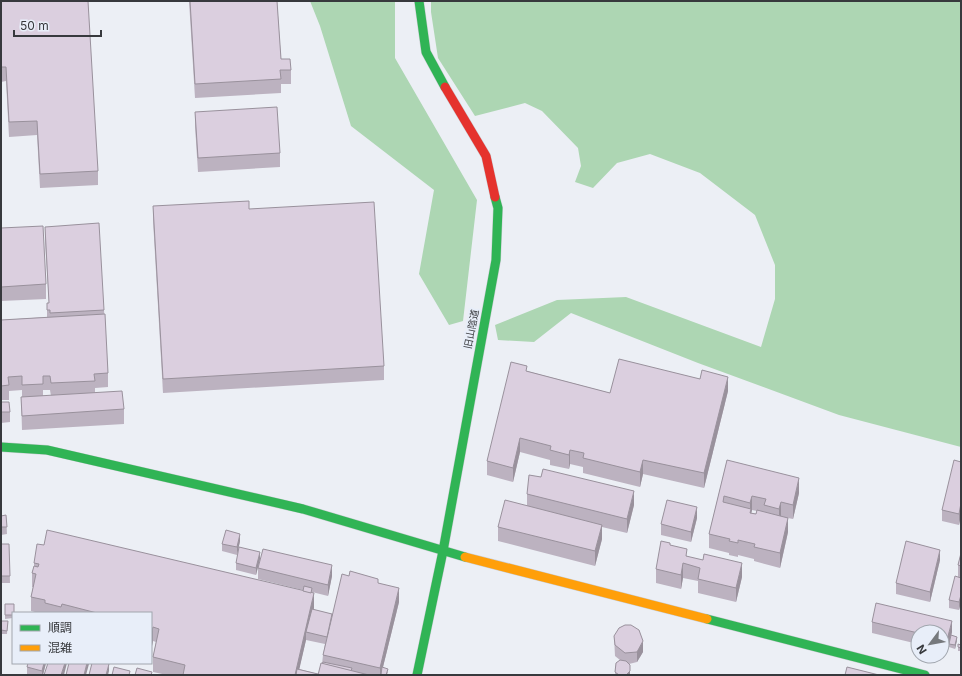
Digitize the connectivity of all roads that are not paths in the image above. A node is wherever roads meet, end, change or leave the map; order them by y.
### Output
1 (419, 1) edge
2 (1, 447) edge
3 (443, 551) junction
4 (417, 675) edge
5 (924, 675) edge

1 - 3 street, 旧山陰道
2 - 3 street
3 - 4 street, 旧山陰道
3 - 5 street

